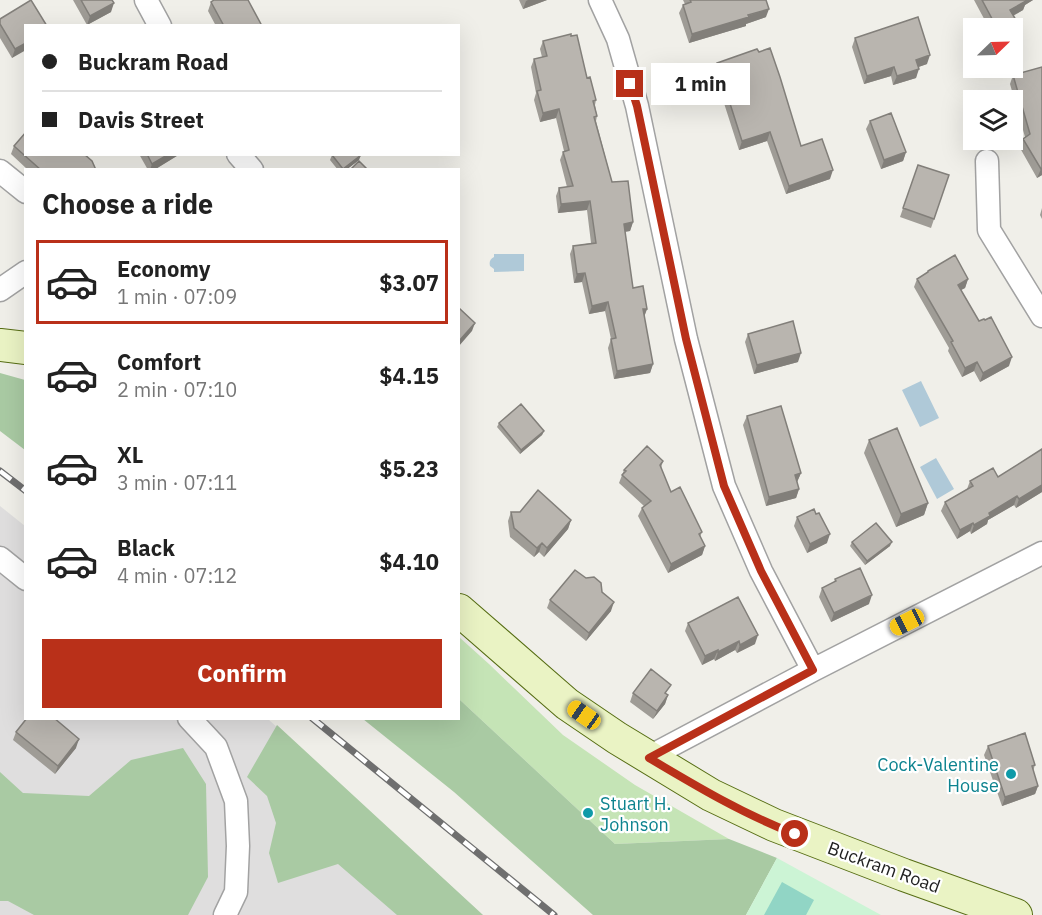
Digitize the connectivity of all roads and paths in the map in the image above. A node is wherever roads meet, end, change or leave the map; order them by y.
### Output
1 (146, 0) edge
2 (600, 0) edge
3 (159, 24) edge
4 (240, 156) edge
5 (987, 161) dead end
6 (250, 168) edge
7 (0, 171) edge
8 (24, 190) edge
9 (24, 273) edge
10 (0, 290) edge
11 (1042, 316) edge
12 (0, 345) edge
13 (24, 348) edge
14 (1042, 553) edge
15 (0, 558) edge
16 (24, 577) edge
17 (460, 611) edge
18 (813, 670) junction
19 (191, 720) edge
20 (649, 758) junction
21 (225, 915) edge
22 (1016, 915) edge

1 - 3 street
2 - 18 street
4 - 6 street
5 - 11 street
7 - 8 street
9 - 10 street
12 - 13 main road
14 - 18 street
15 - 16 street
17 - 20 main road, Buckram Road
18 - 20 street
19 - 21 street
20 - 22 main road, Buckram Road

